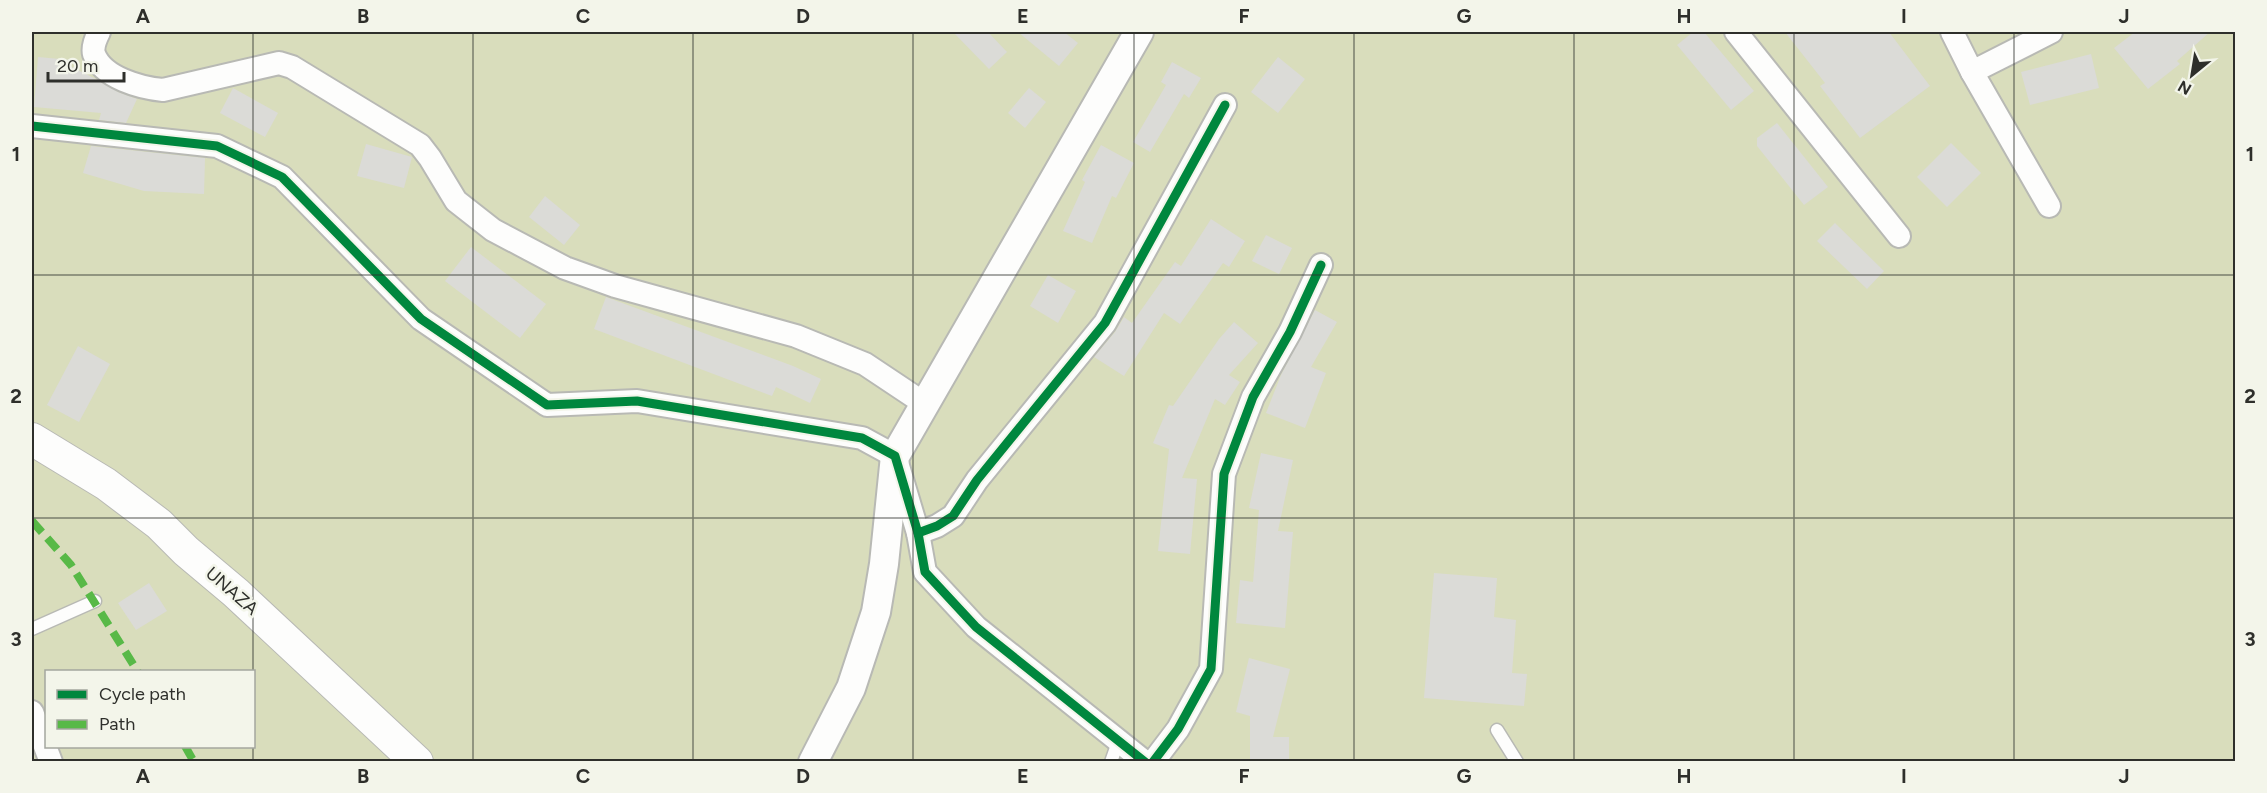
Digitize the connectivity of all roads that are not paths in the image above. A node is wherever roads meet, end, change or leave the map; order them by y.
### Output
1 (99, 32) edge
2 (1138, 32) edge
3 (1736, 32) edge
4 (1952, 32) edge
5 (2051, 32) edge
6 (1972, 72) junction
7 (1225, 105) dead end
8 (32, 126) edge
9 (2049, 206) dead end
10 (1899, 236) dead end
11 (1321, 265) dead end
12 (925, 404) junction
13 (32, 439) edge
14 (895, 456) junction
15 (918, 533) junction
16 (95, 601) dead end
17 (32, 628) edge
18 (32, 712) edge
19 (1497, 730) dead end
20 (1119, 739) junction
21 (45, 746) edge
22 (417, 762) edge
23 (813, 762) edge
24 (1111, 762) edge
25 (1145, 762) edge
26 (1154, 762) edge
27 (1517, 762) edge

1 - 12 street
2 - 12 street
3 - 10 street
4 - 6 street
5 - 6 street
6 - 9 street
7 - 15 street
8 - 14 street
11 - 26 street
12 - 14 street
13 - 22 main road, UNAZA
14 - 15 street
14 - 23 street
15 - 20 street
16 - 17 lane
18 - 21 street
19 - 27 lane
20 - 24 lane
20 - 25 street

